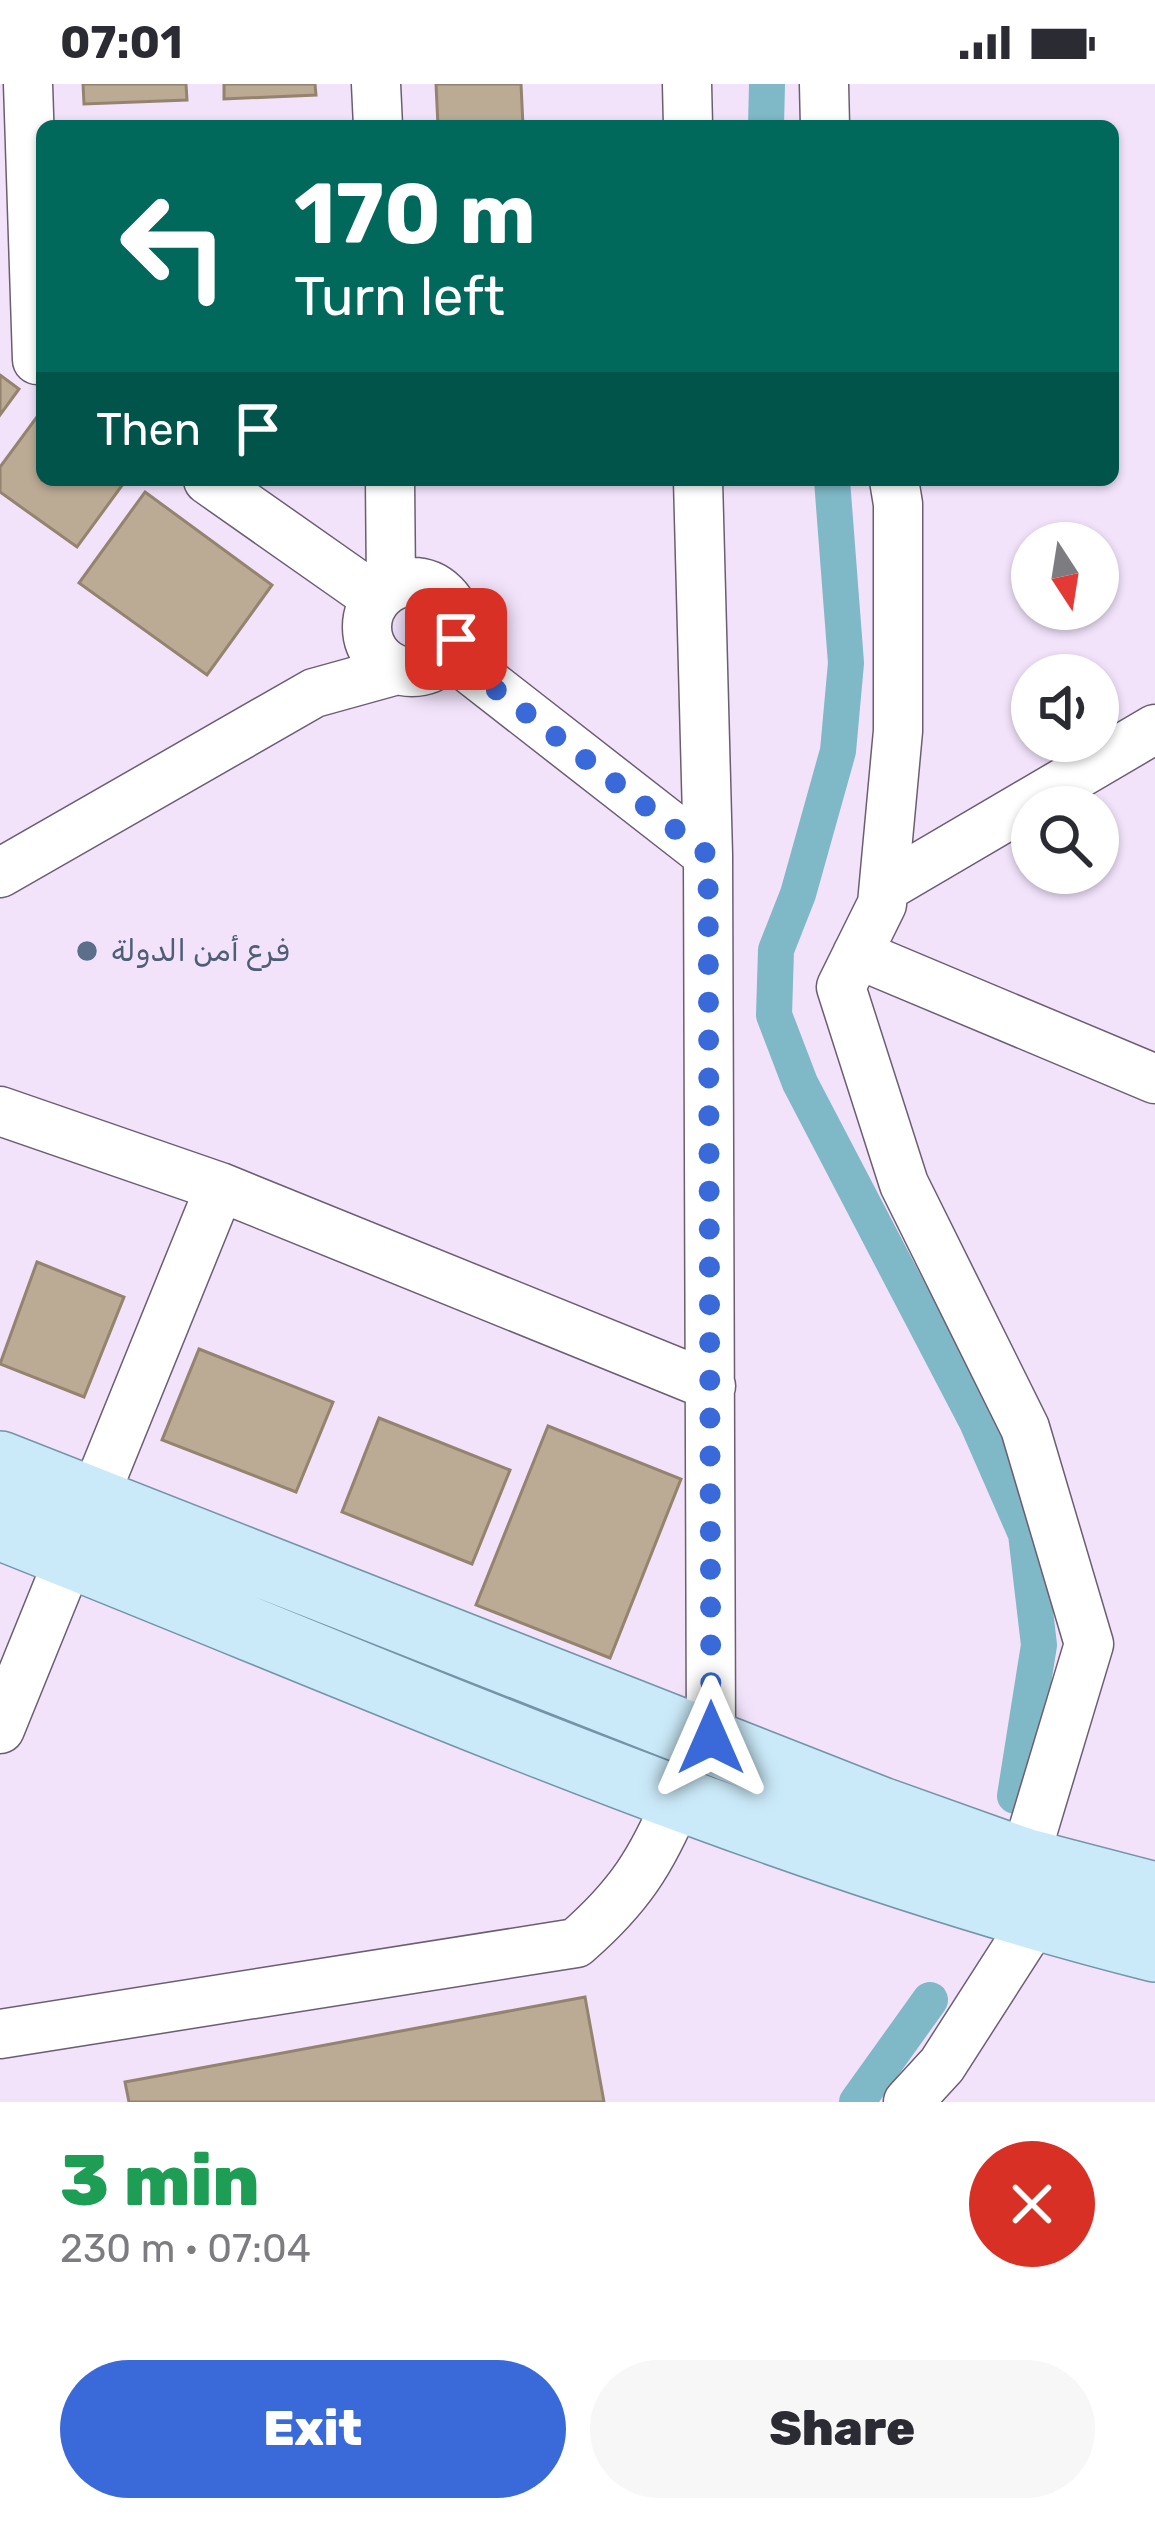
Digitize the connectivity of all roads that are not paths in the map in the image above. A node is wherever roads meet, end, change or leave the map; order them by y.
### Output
1 (28, 84) edge
2 (376, 84) edge
3 (687, 84) edge
4 (824, 84) edge
5 (377, 120) edge
6 (688, 120) edge
7 (825, 120) edge
8 (26, 352) edge
9 (217, 486) edge
10 (698, 486) edge
11 (894, 486) edge
12 (390, 493) edge
13 (391, 598) junction
14 (449, 653) junction
15 (397, 670) junction
16 (314, 693) junction
17 (1155, 729) edge
18 (708, 855) junction
19 (0, 873) edge
20 (884, 888) junction
21 (857, 954) junction
22 (1155, 1079) edge
23 (0, 1111) edge
24 (220, 1187) junction
25 (711, 1386) junction
26 (0, 1463) edge
27 (0, 1528) edge
28 (82, 1528) junction
29 (0, 1729) edge
30 (711, 1738) junction
31 (679, 1796) junction
32 (1024, 1859) junction
33 (1155, 1894) edge
34 (1035, 1920) junction
35 (1155, 1950) edge
36 (0, 2033) edge
37 (908, 2102) edge

1 - 8 street
2 - 5 street
3 - 6 street
4 - 7 street
9 - 13 street
10 - 18 street
11 - 20 street
12 - 13 street
13 - 14 street
13 - 15 street
13 - 16 street
14 - 15 street
14 - 18 street
15 - 16 street
16 - 19 street
17 - 20 street
18 - 25 street
20 - 21 street
21 - 22 street
21 - 32 street
23 - 24 street
24 - 25 street
24 - 28 street
25 - 30 street
26 - 28 main road
27 - 28 main road
28 - 29 street
28 - 30 main road
28 - 31 main road
30 - 32 main road
31 - 34 main road
31 - 36 street
32 - 33 main road
34 - 35 main road
34 - 37 street

